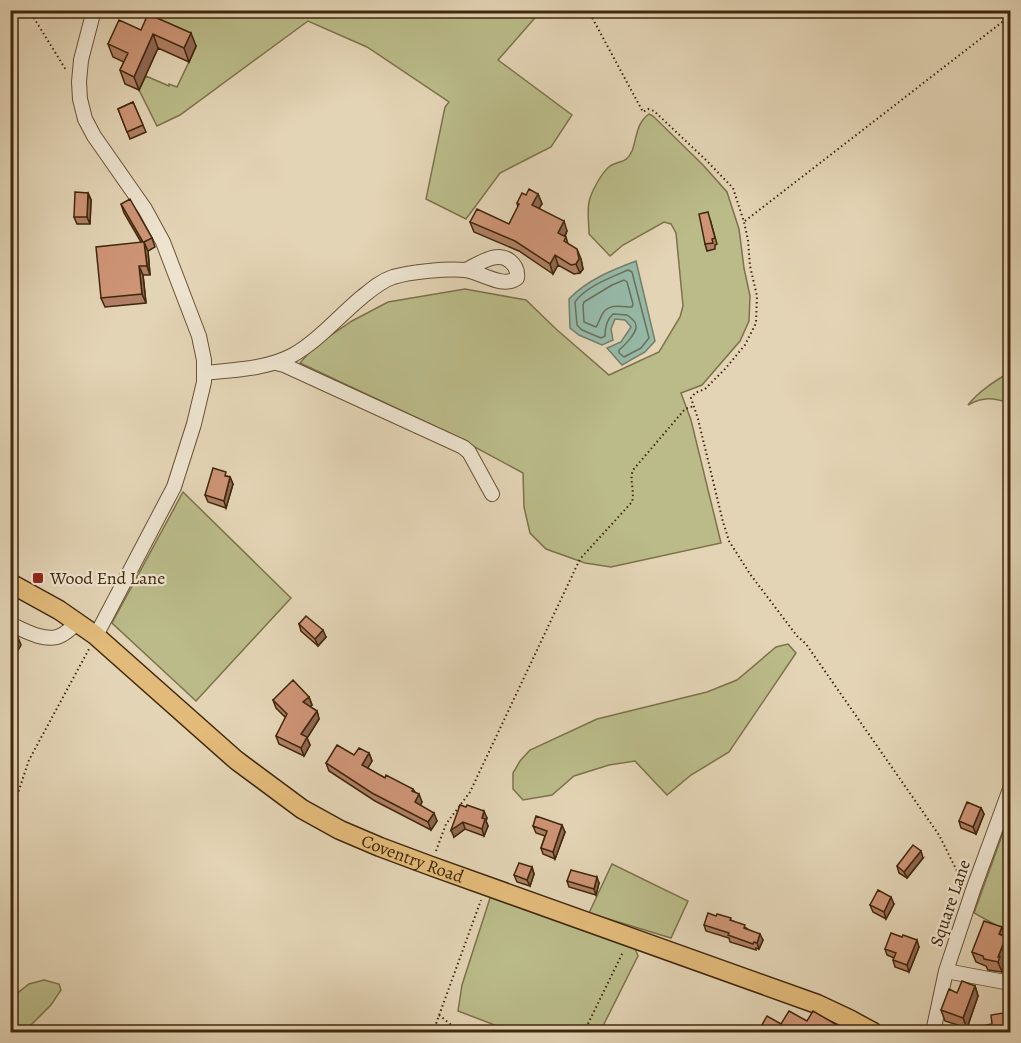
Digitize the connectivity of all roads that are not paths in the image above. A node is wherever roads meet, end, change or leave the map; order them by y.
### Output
1 (94, 10) edge
2 (466, 270) dead end
3 (276, 363) junction
4 (204, 373) junction
5 (492, 494) dead end
6 (10, 583) edge
7 (77, 623) junction
8 (10, 624) edge
9 (96, 637) junction
10 (1011, 789) edge
11 (946, 971) junction
12 (1011, 983) edge
13 (873, 1032) edge
14 (933, 1032) edge

1 - 4 street
2 - 3 street
3 - 4 street
3 - 5 street
4 - 9 street
6 - 7 main road, Coventry Road
7 - 8 street
7 - 9 main road, Coventry Road
9 - 13 main road, Coventry Road
10 - 11 street, Square Lane
11 - 12 street
11 - 14 street, Square Lane

